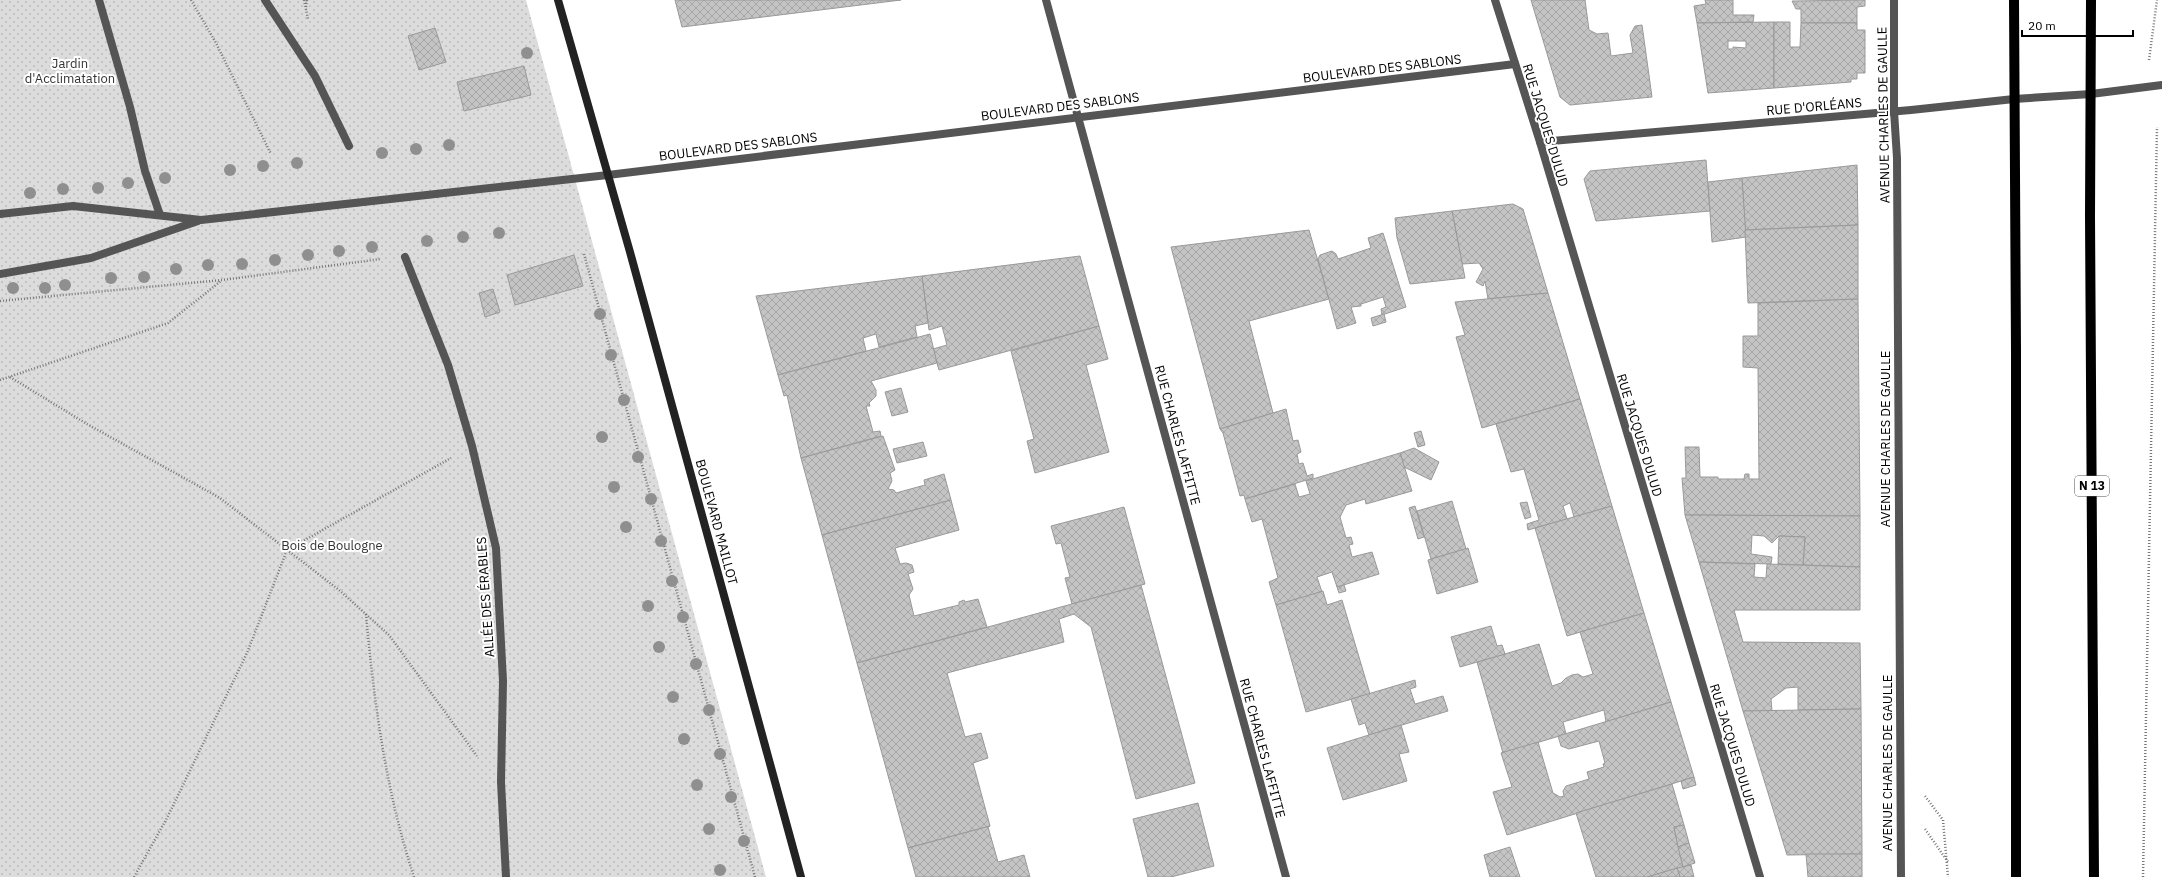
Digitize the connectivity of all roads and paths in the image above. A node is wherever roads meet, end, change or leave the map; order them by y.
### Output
1 (98, 0) edge
2 (191, 0) edge
3 (265, 0) edge
4 (307, 0) edge
5 (558, 0) edge
6 (1046, 0) edge
7 (1495, 0) edge
8 (1894, 0) edge
9 (2014, 0) edge
10 (2092, 0) edge
11 (2157, 0) edge
12 (306, 11) dead end
13 (2150, 60) dead end
14 (1515, 64) junction
15 (2162, 85) edge
16 (2092, 94) junction
17 (2014, 99) junction
18 (1894, 111) junction
19 (1078, 116) junction
20 (2157, 128) dead end
21 (1540, 142) junction
22 (349, 146) dead end
23 (271, 154) dead end
24 (608, 174) junction
25 (0, 214) edge
26 (160, 215) junction
27 (201, 220) junction
28 (584, 254) dead end
29 (405, 257) joint
30 (0, 274) edge
31 (222, 280) junction
32 (0, 301) edge
33 (10, 377) junction
34 (0, 380) edge
35 (472, 446) junction
36 (287, 550) junction
37 (366, 614) junction
38 (480, 763) dead end
39 (1922, 791) dead end
40 (134, 877) edge
41 (414, 877) edge
42 (506, 877) edge
43 (755, 877) edge
44 (801, 877) edge
45 (1286, 877) edge
46 (1760, 877) edge
47 (1901, 877) edge
48 (1948, 877) edge
49 (2016, 877) edge
50 (2094, 877) edge
51 (2143, 877) edge

1 - 26 street
2 - 23 path
3 - 22 street
4 - 12 path
5 - 24 main road, BOULEVARD MAILLOT
6 - 19 street, RUE CHARLES LAFFITTE
7 - 14 street, RUE JACQUES DULUD
8 - 18 street, AVENUE CHARLES DE GAULLE
9 - 17 main road
10 - 16 main road, N 13
11 - 13 path
14 - 19 street, BOULEVARD DES SABLONS
14 - 21 street, RUE JACQUES DULUD
15 - 16 street, RUE D'ORLÉANS
16 - 17 street, RUE D'ORLÉANS
16 - 50 main road, N 13
17 - 18 street, RUE D'ORLÉANS
17 - 49 main road
18 - 21 street, RUE D'ORLÉANS
18 - 47 street, AVENUE CHARLES DE GAULLE
19 - 24 street, BOULEVARD DES SABLONS
19 - 45 street, RUE CHARLES LAFFITTE
20 - 51 path
21 - 46 street, RUE JACQUES DULUD
24 - 27 street, BOULEVARD DES SABLONS
24 - 44 main road, BOULEVARD MAILLOT
25 - 26 street
26 - 27 street
27 - 30 street
28 - 43 path
29 - 31 path
29 - 35 street, ALLÉE DES ÉRABLES
31 - 32 path
31 - 33 path
33 - 34 path
33 - 36 path
35 - 36 path
35 - 42 street, ALLÉE DES ÉRABLES
36 - 37 path
36 - 40 path
37 - 38 path
37 - 41 path
39 - 48 path

